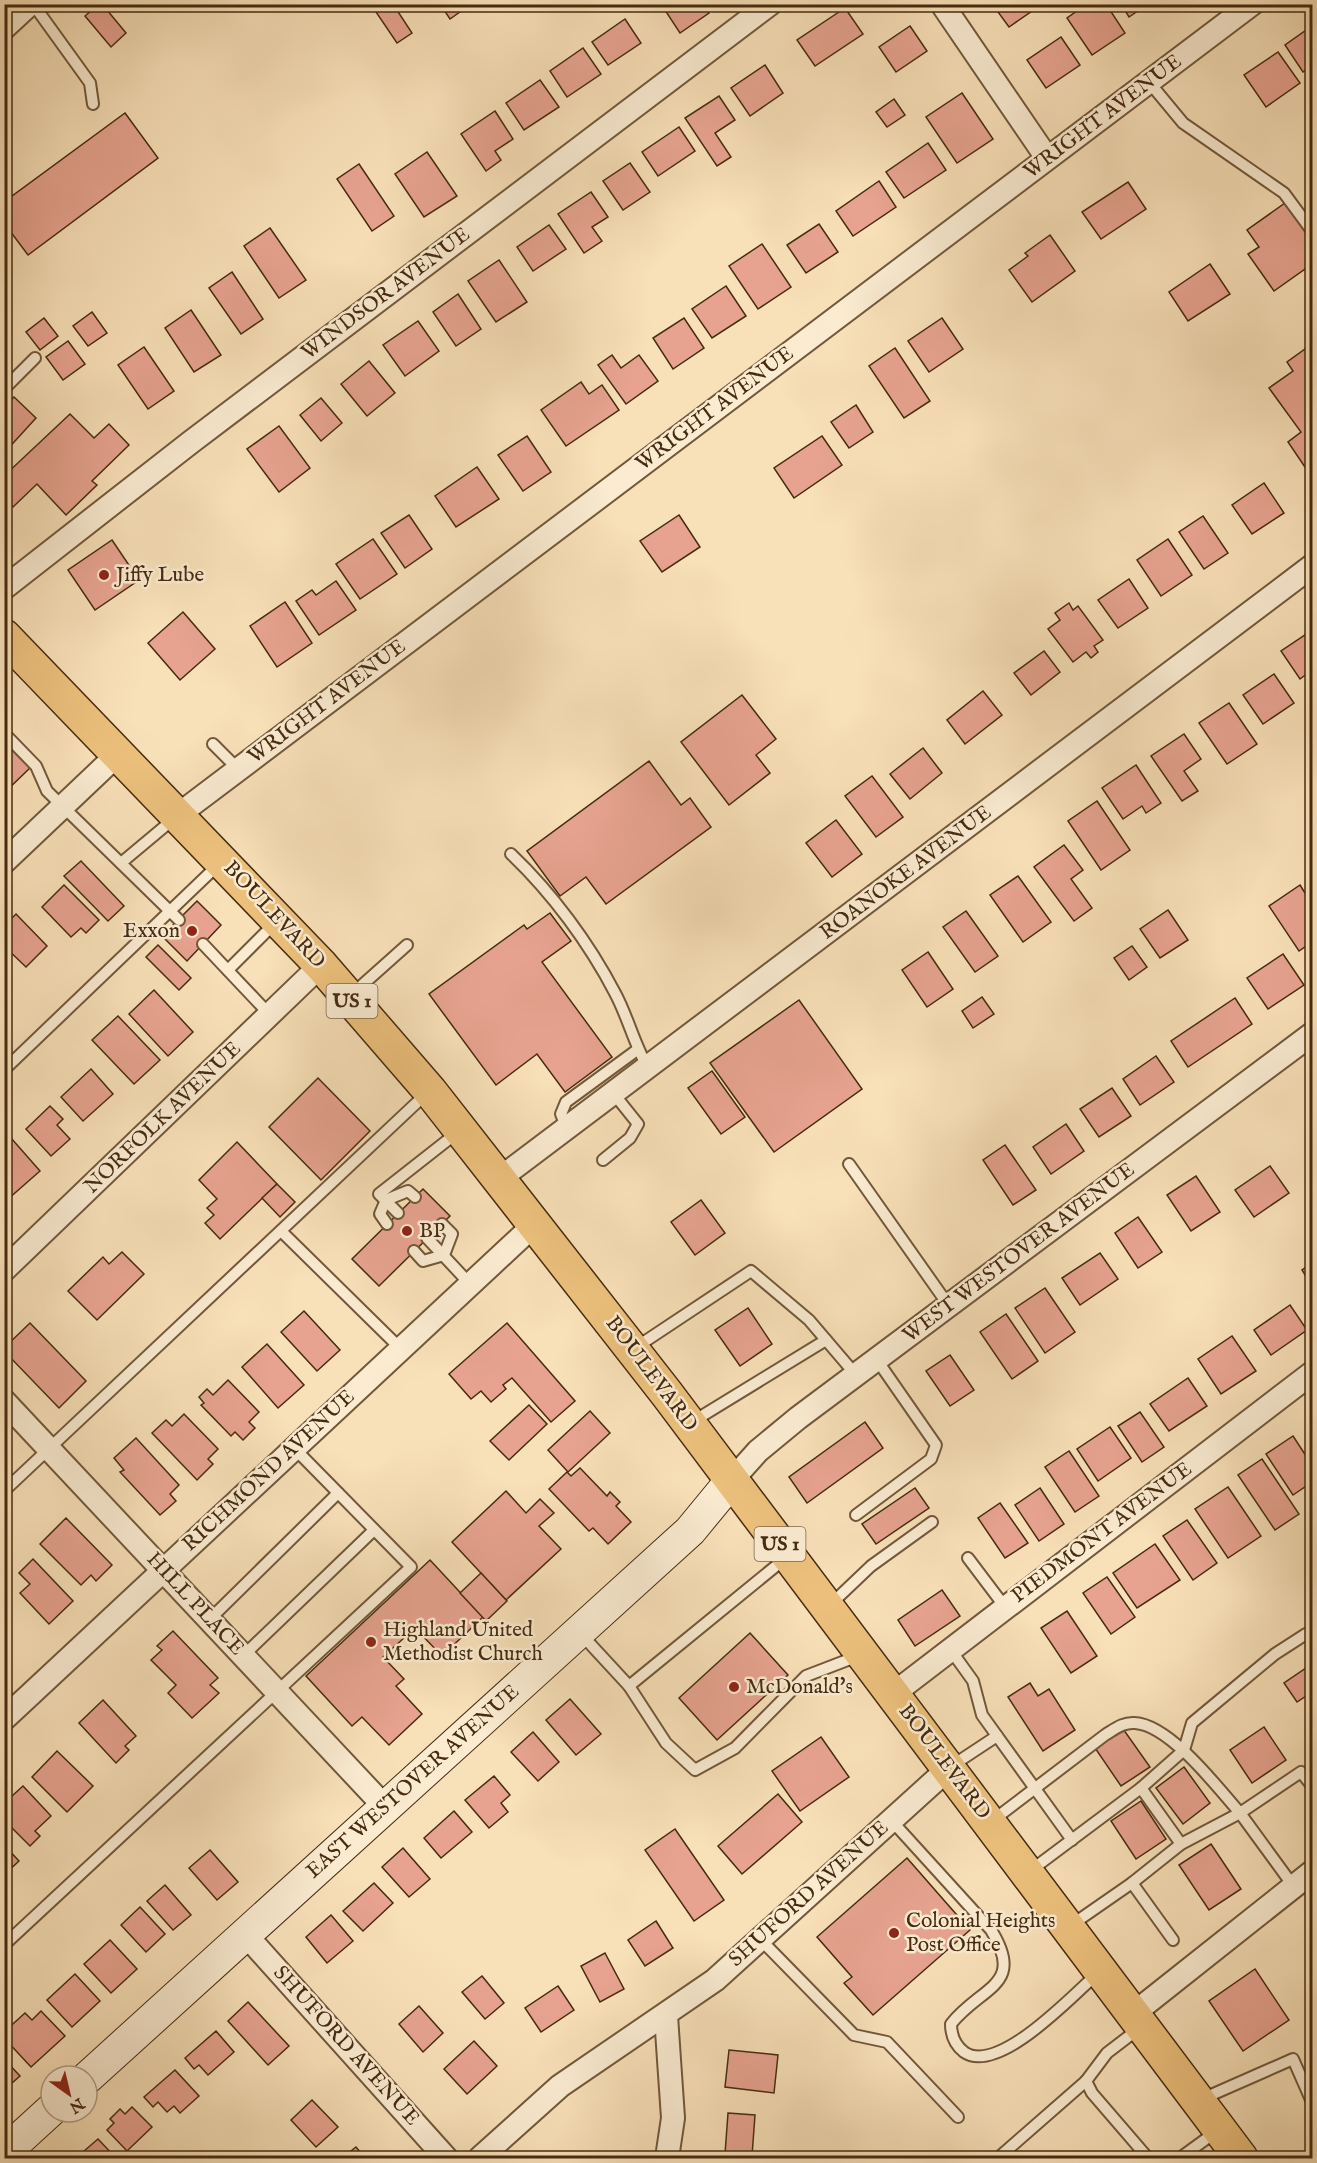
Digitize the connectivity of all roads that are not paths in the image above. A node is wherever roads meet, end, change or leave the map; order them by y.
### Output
1 (32, 4) edge
2 (770, 4) edge
3 (942, 4) edge
4 (1252, 4) edge
5 (4, 28) edge
6 (1149, 82) junction
7 (93, 104) dead end
8 (1047, 158) junction
9 (1312, 231) edge
10 (35, 358) dead end
11 (4, 389) edge
12 (1312, 566) edge
13 (4, 588) edge
14 (8, 647) edge
15 (4, 733) edge
16 (213, 744) dead end
17 (118, 754) junction
18 (238, 769) junction
19 (63, 807) junction
20 (178, 815) junction
21 (511, 854) dead end
22 (222, 860) junction
23 (4, 862) edge
24 (120, 863) junction
25 (170, 911) junction
26 (178, 920) dead end
27 (279, 920) junction
28 (203, 944) dead end
29 (407, 945) dead end
30 (321, 965) junction
31 (228, 970) junction
32 (348, 997) junction
33 (270, 1015) junction
34 (1312, 1034) edge
35 (643, 1059) junction
36 (4, 1070) edge
37 (430, 1091) junction
38 (614, 1094) junction
39 (567, 1129) junction
40 (461, 1131) junction
41 (603, 1160) dead end
42 (849, 1164) dead end
43 (499, 1179) junction
44 (415, 1197) dead end
45 (386, 1200) junction
46 (398, 1213) dead end
47 (387, 1224) dead end
48 (442, 1224) dead end
49 (535, 1224) junction
50 (281, 1231) junction
51 (427, 1238) dead end
52 (414, 1251) dead end
53 (444, 1255) junction
54 (4, 1270) edge
55 (471, 1284) junction
56 (949, 1306) junction
57 (826, 1340) junction
58 (400, 1348) junction
59 (633, 1350) junction
60 (877, 1360) junction
61 (1312, 1373) edge
62 (856, 1376) junction
63 (4, 1401) edge
64 (689, 1424) junction
65 (294, 1448) junction
66 (50, 1449) junction
67 (732, 1480) junction
68 (4, 1491) edge
69 (338, 1493) junction
70 (856, 1515) dead end
71 (932, 1522) dead end
72 (374, 1530) junction
73 (789, 1555) junction
74 (968, 1558) dead end
75 (164, 1570) junction
76 (828, 1607) junction
77 (1005, 1607) junction
78 (210, 1619) junction
79 (579, 1632) junction
80 (1312, 1636) edge
81 (950, 1649) junction
82 (863, 1654) junction
83 (244, 1655) junction
84 (629, 1686) junction
85 (278, 1691) junction
86 (893, 1694) junction
87 (4, 1719) edge
88 (997, 1736) junction
89 (1184, 1750) junction
90 (949, 1768) junction
91 (1312, 1786) edge
92 (1141, 1788) junction
93 (1035, 1789) junction
94 (386, 1807) junction
95 (1240, 1813) junction
96 (891, 1820) junction
97 (990, 1823) junction
98 (1072, 1840) junction
99 (1181, 1844) junction
100 (1312, 1872) edge
101 (1027, 1873) junction
102 (1132, 1883) junction
103 (1294, 1887) junction
104 (1068, 1927) junction
105 (245, 1934) junction
106 (760, 1939) junction
107 (1173, 1940) dead end
108 (4, 1945) edge
109 (1100, 1971) junction
110 (666, 2016) junction
111 (1137, 2020) junction
112 (99, 2067) edge
113 (1086, 2081) junction
114 (1198, 2101) junction
115 (1312, 2102) edge
116 (958, 2117) dead end
117 (39, 2121) edge
118 (1219, 2129) junction
119 (5, 2152) edge
120 (11, 2158) edge
121 (446, 2158) edge
122 (480, 2158) edge
123 (667, 2158) edge
124 (998, 2158) edge
125 (1148, 2158) edge
126 (1180, 2158) edge
127 (1241, 2158) edge

1 - 5 street
1 - 7 lane
2 - 13 street, WINDSOR AVENUE
3 - 8 street
4 - 6 street, WRIGHT AVENUE
6 - 8 street, WRIGHT AVENUE
6 - 9 lane
8 - 18 street, WRIGHT AVENUE
10 - 11 lane
12 - 35 street, ROANOKE AVENUE
14 - 17 main road, BOULEVARD / US 1
15 - 19 lane
16 - 18 lane
17 - 19 street
17 - 20 main road, BOULEVARD / US 1
18 - 20 street, WRIGHT AVENUE
19 - 23 street
19 - 24 lane
20 - 22 main road, BOULEVARD / US 1
20 - 24 lane
21 - 35 lane
22 - 25 lane
22 - 27 main road, BOULEVARD / US 1
24 - 25 lane
25 - 26 lane
25 - 36 lane
27 - 30 main road, BOULEVARD / US 1
27 - 31 lane
28 - 31 lane
29 - 32 lane
30 - 32 main road, BOULEVARD / US 1
30 - 33 street, NORFOLK AVENUE
31 - 33 lane
32 - 37 main road, BOULEVARD / US 1
33 - 54 street, NORFOLK AVENUE
34 - 56 street, WEST WESTOVER AVENUE
35 - 38 street, ROANOKE AVENUE
35 - 39 lane
37 - 40 main road, BOULEVARD / US 1
37 - 50 lane
38 - 39 street, ROANOKE AVENUE
38 - 41 lane
39 - 43 street, ROANOKE AVENUE
40 - 43 main road, BOULEVARD / US 1
40 - 45 lane
42 - 56 lane
43 - 49 main road, BOULEVARD / US 1
44 - 45 lane
45 - 46 lane
45 - 47 lane
48 - 53 lane
49 - 55 street, RICHMOND AVENUE
49 - 59 main road, BOULEVARD / US 1
50 - 58 lane
50 - 66 lane
51 - 53 lane
52 - 53 lane
53 - 55 lane
55 - 58 street, RICHMOND AVENUE
56 - 60 street, WEST WESTOVER AVENUE
57 - 59 lane
57 - 62 lane
57 - 64 lane
58 - 65 street, RICHMOND AVENUE
59 - 64 main road, BOULEVARD / US 1
60 - 62 street, WEST WESTOVER AVENUE
60 - 70 lane
61 - 77 street, PIEDMONT AVENUE
62 - 67 street, WEST WESTOVER AVENUE
63 - 66 street, HILL PLACE
64 - 67 main road, BOULEVARD / US 1
65 - 69 lane
65 - 75 street, RICHMOND AVENUE
66 - 68 lane
66 - 75 street, HILL PLACE
67 - 73 main road, BOULEVARD / US 1
67 - 79 main road, EAST WESTOVER AVENUE
69 - 72 lane
69 - 78 lane
71 - 76 lane
72 - 83 lane
72 - 85 lane
73 - 76 main road, BOULEVARD / US 1
73 - 84 lane
74 - 77 lane
75 - 78 street, HILL PLACE
75 - 87 street, RICHMOND AVENUE
76 - 82 main road, BOULEVARD / US 1
77 - 81 street, PIEDMONT AVENUE
78 - 83 street, HILL PLACE
79 - 84 lane
79 - 94 main road, EAST WESTOVER AVENUE
80 - 89 lane
81 - 86 street, PIEDMONT AVENUE
81 - 88 lane
82 - 84 lane
82 - 86 main road, BOULEVARD / US 1
83 - 85 street, HILL PLACE
85 - 94 street, HILL PLACE
85 - 108 lane
86 - 90 main road, BOULEVARD / US 1
88 - 90 lane
88 - 93 lane
89 - 92 lane
89 - 93 lane
89 - 95 lane
90 - 96 street, SHUFORD AVENUE
90 - 97 main road, BOULEVARD / US 1
91 - 95 lane
92 - 98 lane
92 - 99 lane
93 - 97 lane
93 - 98 lane
94 - 105 main road, EAST WESTOVER AVENUE
95 - 99 lane
95 - 103 lane
96 - 106 street, SHUFORD AVENUE
96 - 109 lane
97 - 101 main road, BOULEVARD / US 1
98 - 101 lane
99 - 102 lane
100 - 103 street
101 - 104 main road, BOULEVARD / US 1
102 - 104 lane
102 - 107 lane
103 - 111 street
104 - 109 main road, BOULEVARD / US 1
105 - 112 main road, EAST WESTOVER AVENUE
105 - 121 street, SHUFORD AVENUE
106 - 110 street, SHUFORD AVENUE
106 - 116 lane
109 - 111 main road, BOULEVARD / US 1
110 - 122 street, SHUFORD AVENUE
110 - 123 street
111 - 113 lane
111 - 114 main road, BOULEVARD / US 1
113 - 124 lane
113 - 125 lane
114 - 115 lane
114 - 118 main road, BOULEVARD / US 1
117 - 119 main road
118 - 126 lane
118 - 127 main road, BOULEVARD / US 1
119 - 120 street

